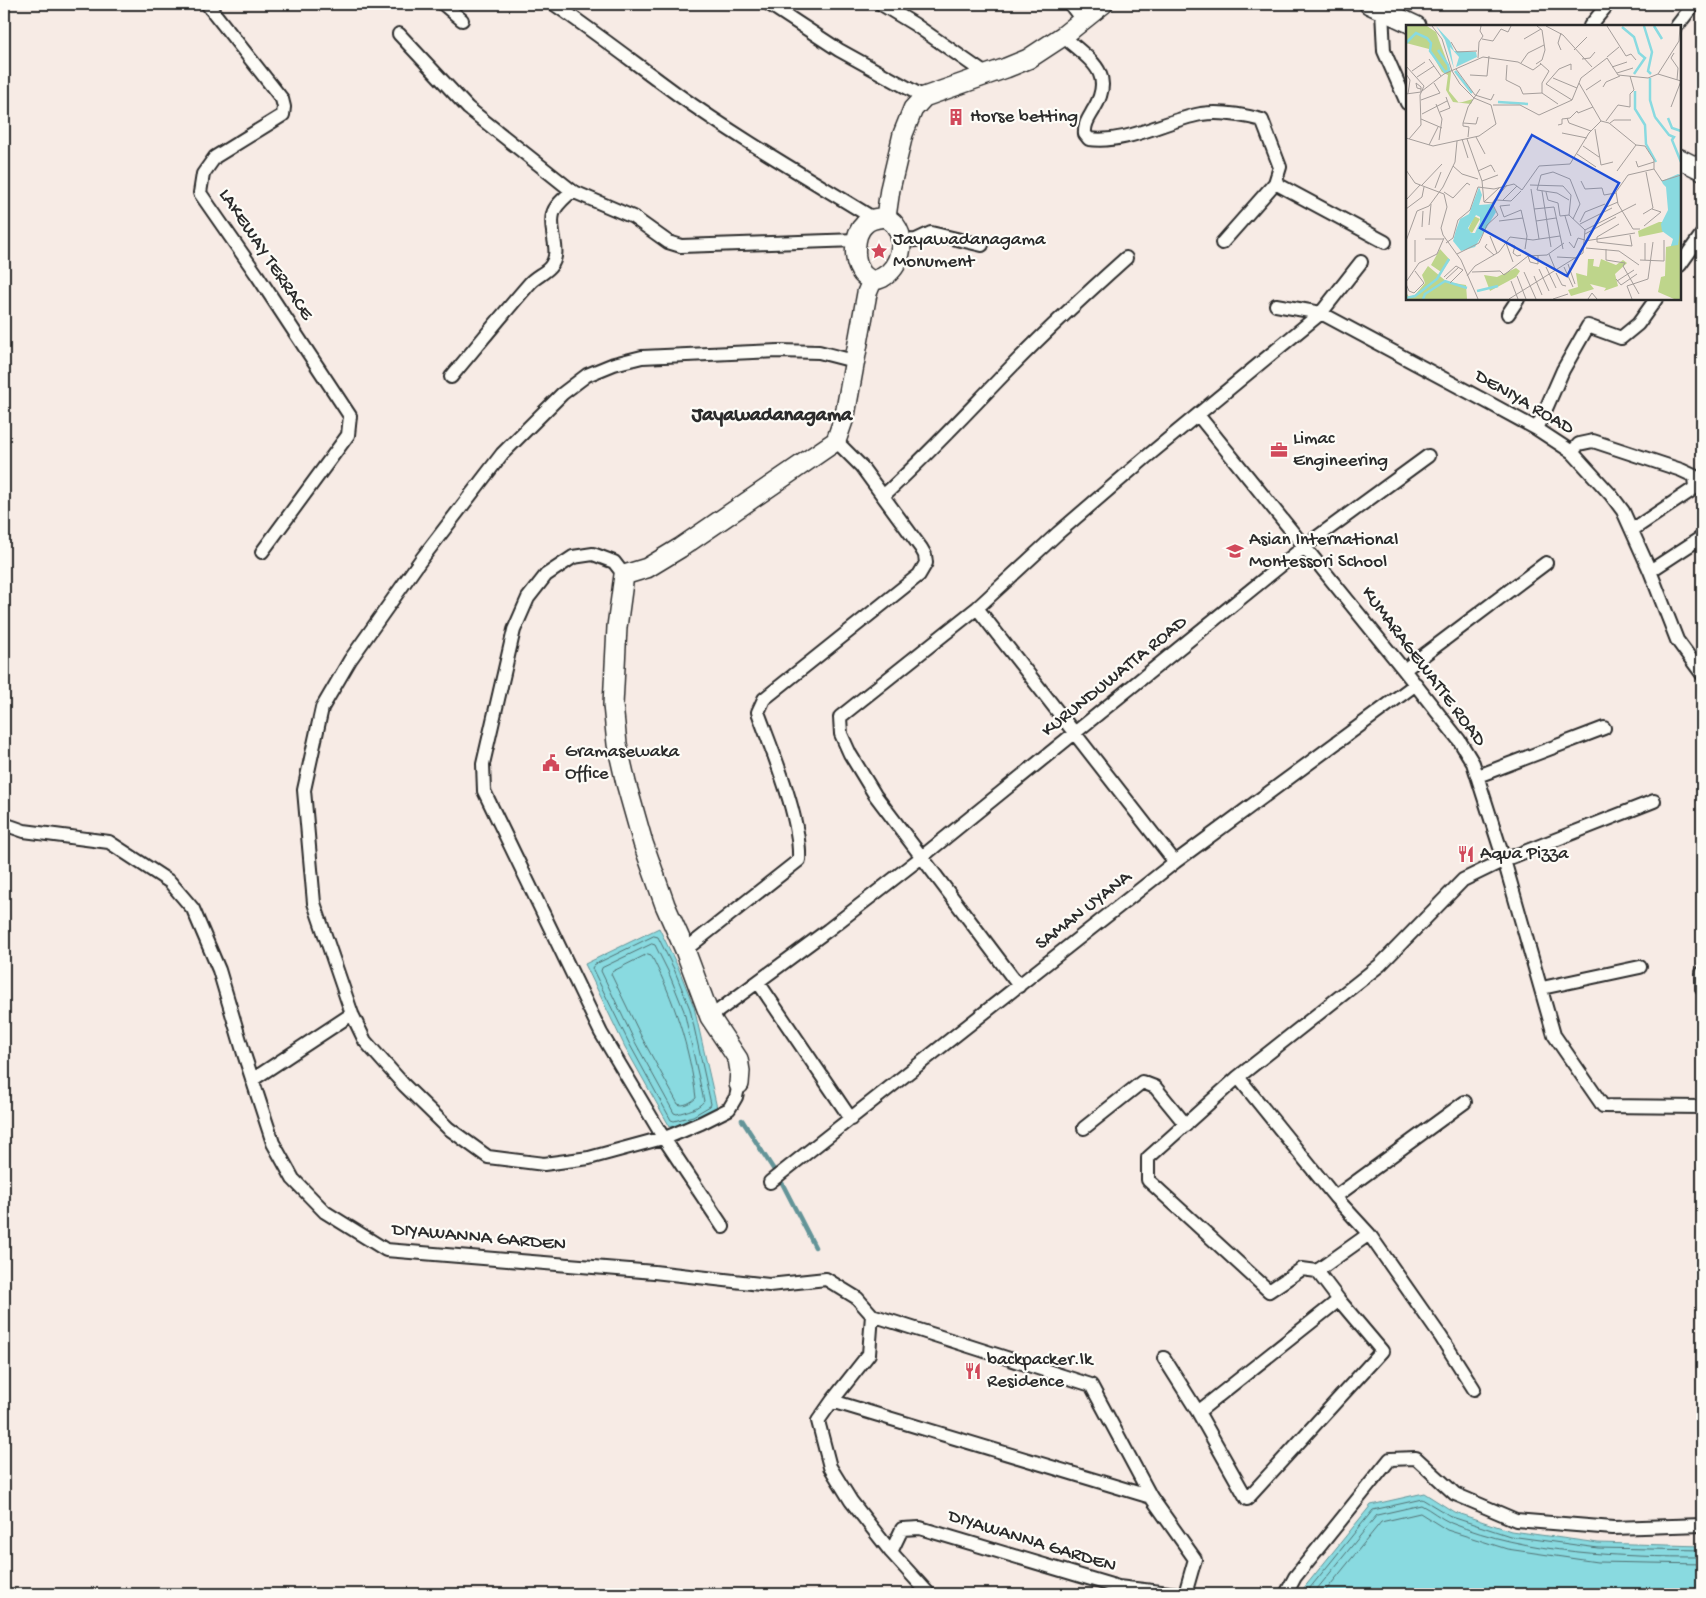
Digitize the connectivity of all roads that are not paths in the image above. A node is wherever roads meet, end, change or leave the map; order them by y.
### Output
1 (207, 4) edge
2 (443, 4) edge
3 (554, 4) edge
4 (769, 4) edge
5 (881, 4) edge
6 (1070, 4) edge
7 (1103, 4) edge
8 (1608, 4) edge
9 (1694, 4) edge
10 (1376, 7) edge
11 (462, 20) dead end
12 (1083, 21) junction
13 (1414, 25) edge
14 (1591, 25) edge
15 (1678, 25) edge
16 (399, 34) dead end
17 (1063, 36) junction
18 (986, 75) junction
19 (924, 97) junction
20 (1406, 101) edge
21 (1681, 160) edge
22 (1702, 170) edge
23 (1275, 183) junction
24 (572, 191) junction
25 (880, 218) junction
26 (1702, 234) edge
27 (856, 240) junction
28 (901, 241) junction
29 (1385, 242) dead end
30 (1222, 243) dead end
31 (982, 245) dead end
32 (1126, 258) dead end
33 (1361, 262) dead end
34 (1681, 264) edge
35 (872, 281) junction
36 (1517, 300) edge
37 (1655, 300) edge
38 (1276, 305) dead end
39 (1321, 313) junction
40 (1508, 314) dead end
41 (854, 361) junction
42 (451, 377) dead end
43 (1198, 415) junction
44 (1537, 429) junction
45 (836, 441) junction
46 (1572, 452) junction
47 (1428, 456) dead end
48 (883, 496) junction
49 (1632, 530) junction
50 (1702, 537) edge
51 (1305, 546) junction
52 (262, 552) dead end
53 (1546, 563) dead end
54 (1650, 571) junction
55 (624, 575) junction
56 (977, 608) junction
57 (1404, 670) junction
58 (1702, 674) edge
59 (1416, 684) junction
60 (1604, 728) dead end
61 (1075, 734) junction
62 (1478, 776) junction
63 (1654, 802) dead end
64 (4, 824) edge
65 (923, 856) junction
66 (1504, 860) junction
67 (1175, 862) junction
68 (685, 950) junction
69 (1640, 967) dead end
70 (1702, 973) edge
71 (758, 982) junction
72 (1019, 986) junction
73 (1542, 988) junction
74 (1702, 989) edge
75 (352, 1014) junction
76 (710, 1017) junction
77 (1238, 1078) junction
78 (252, 1080) junction
79 (739, 1084) joint
80 (1465, 1102) dead end
81 (1702, 1107) edge
82 (851, 1118) junction
83 (1186, 1125) junction
84 (1084, 1128) dead end
85 (663, 1137) junction
86 (775, 1178) dead end
87 (1335, 1197) junction
88 (722, 1227) dead end
89 (1369, 1234) junction
90 (1317, 1271) junction
91 (1339, 1300) junction
92 (872, 1315) junction
93 (1164, 1358) dead end
94 (1474, 1389) dead end
95 (832, 1401) junction
96 (1198, 1412) junction
97 (1151, 1497) junction
98 (1702, 1525) edge
99 (891, 1552) junction
100 (929, 1594) edge
101 (1178, 1594) edge
102 (1185, 1594) edge
103 (1286, 1594) edge

1 - 52 street, LAKEWAY TERRACE
2 - 11 street
3 - 25 street
4 - 19 street
5 - 18 street
6 - 12 street
7 - 12 street
8 - 14 street
9 - 15 street
10 - 13 street
10 - 20 street
12 - 17 street
16 - 24 street
17 - 18 street
17 - 23 street
18 - 19 street
19 - 25 street
21 - 22 street
23 - 29 street
23 - 30 street
24 - 27 street
24 - 42 street
25 - 27 street
25 - 28 street
26 - 34 street
27 - 35 street
28 - 31 street
28 - 35 street
32 - 48 street
33 - 39 street
35 - 41 street
36 - 40 street
37 - 44 street
38 - 39 street, DENIYA ROAD
39 - 43 street
39 - 44 street, DENIYA ROAD
41 - 45 street
41 - 75 street
43 - 51 street, KUMARAGEWATTE ROAD
43 - 56 street
44 - 46 street, DENIYA ROAD
45 - 48 street
45 - 55 street
46 - 49 street, DENIYA ROAD
46 - 49 street
47 - 51 street, KURUNDUWATTA ROAD
48 - 68 street
49 - 54 street, DENIYA ROAD
50 - 54 street
51 - 57 street, KUMARAGEWATTE ROAD
51 - 61 street, KURUNDUWATTA ROAD
53 - 57 street
54 - 58 street, DENIYA ROAD
55 - 68 street
55 - 85 street
56 - 61 street
56 - 65 street
57 - 59 street, KUMARAGEWATTE ROAD
59 - 62 street, KUMARAGEWATTE ROAD
59 - 67 street, SAMAN UYANA
60 - 62 street
61 - 65 street, KURUNDUWATTA ROAD
61 - 67 street
62 - 66 street, KUMARAGEWATTE ROAD
63 - 66 street
64 - 78 street, DIYAWANNA GARDEN
65 - 71 street, KURUNDUWATTA ROAD
65 - 72 street
66 - 73 street, KUMARAGEWATTE ROAD
66 - 77 street
67 - 72 street, SAMAN UYANA
68 - 76 street
69 - 73 street
70 - 74 street
71 - 76 street, KURUNDUWATTA ROAD
71 - 82 street
72 - 82 street, SAMAN UYANA
73 - 81 street, KUMARAGEWATTE ROAD
75 - 78 street
75 - 85 street
76 - 79 street
77 - 83 street
77 - 87 street
78 - 92 street, DIYAWANNA GARDEN
79 - 85 street
80 - 87 street
82 - 86 street, SAMAN UYANA
83 - 84 street
83 - 90 street
85 - 88 street
87 - 89 street
89 - 90 street
89 - 94 street
90 - 91 street
91 - 96 street
91 - 96 street
92 - 95 street
92 - 97 street
93 - 96 street
95 - 97 street
95 - 99 street
97 - 102 street
98 - 103 street
99 - 100 street
99 - 101 street, DIYAWANNA GARDEN

